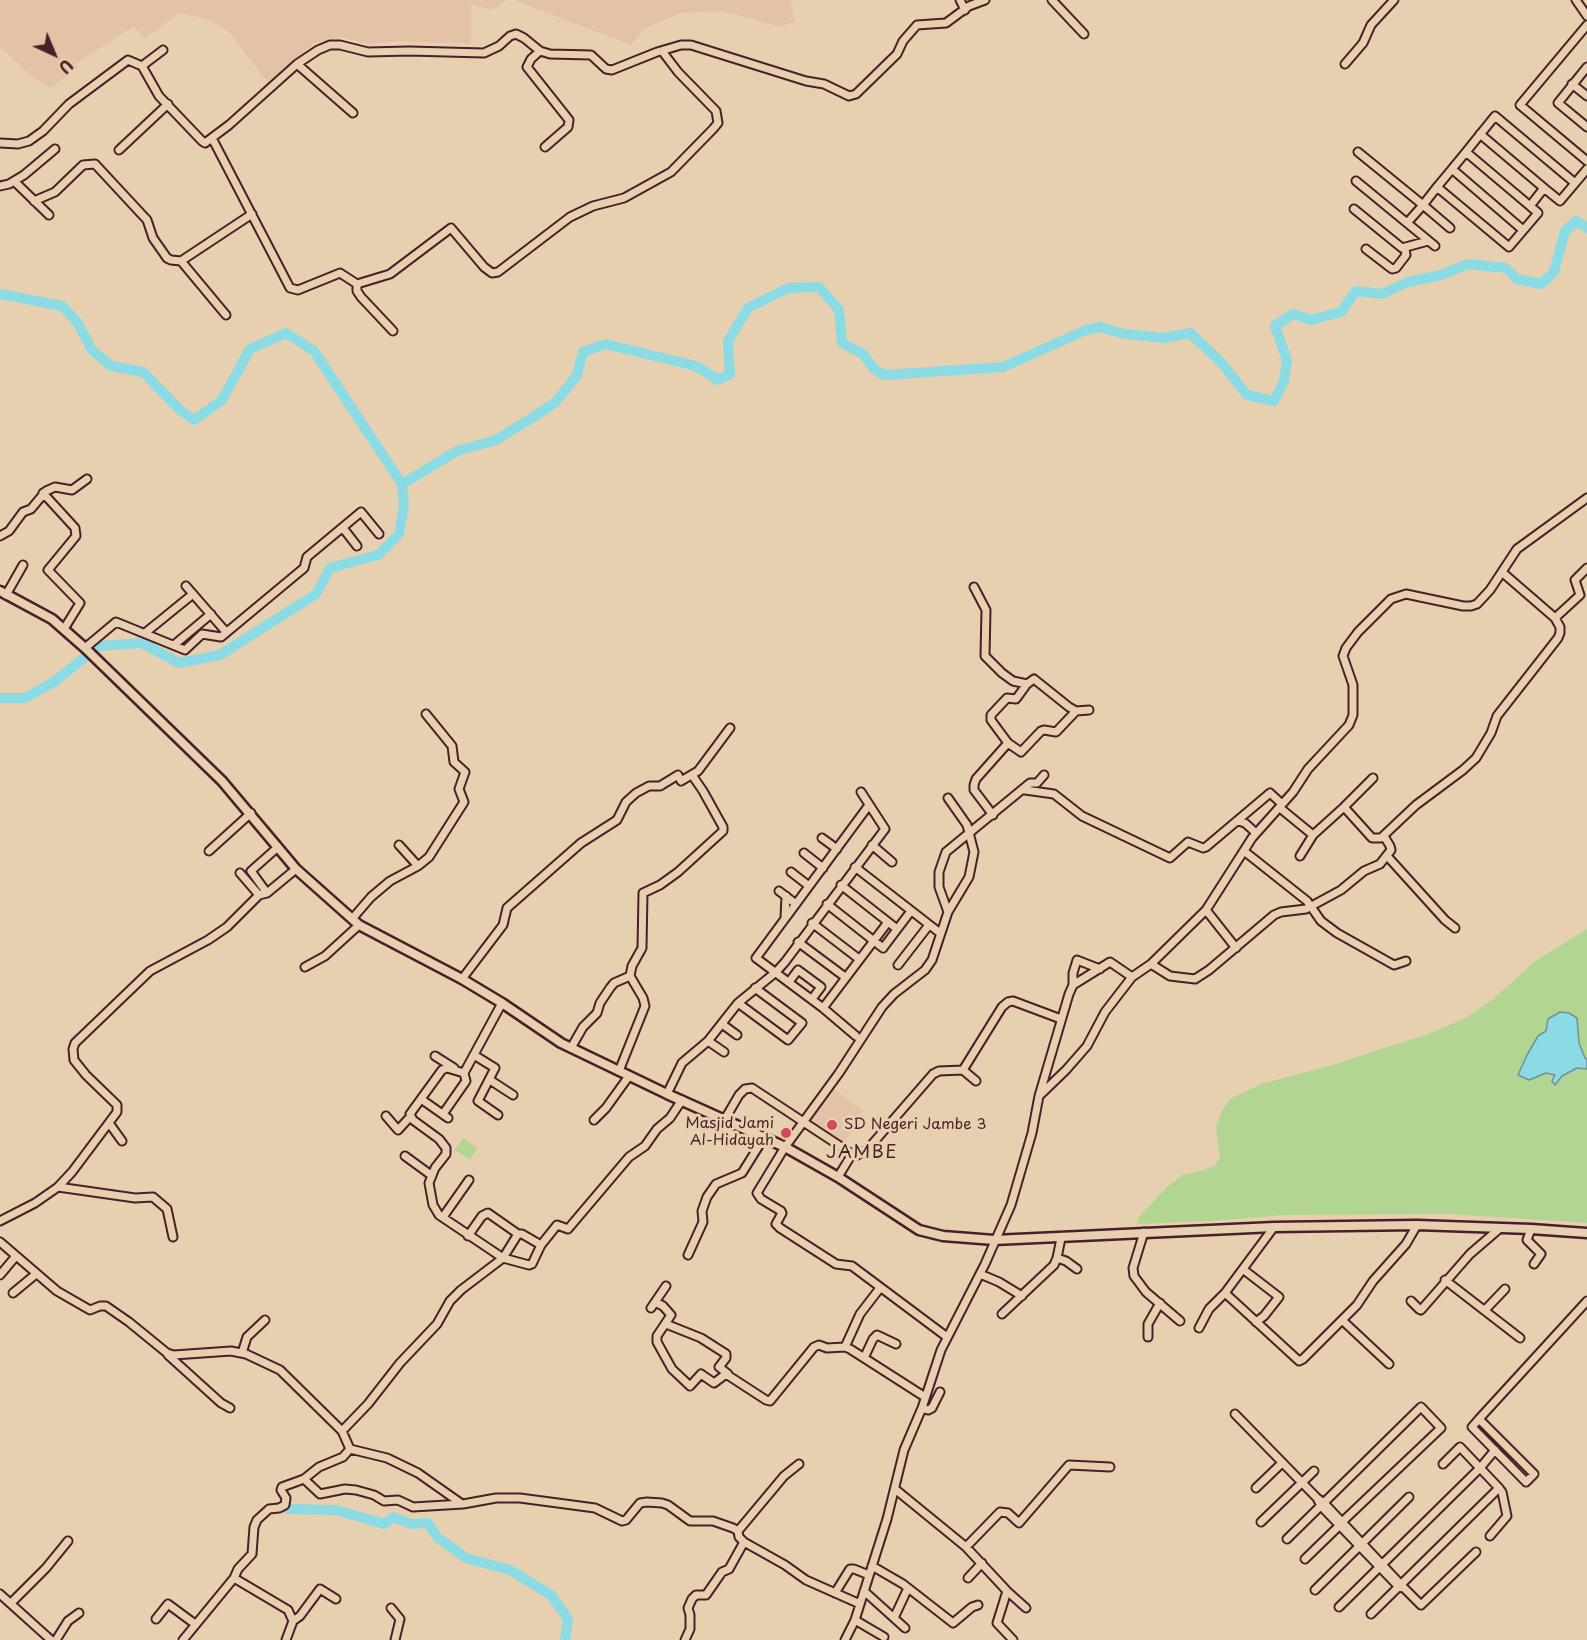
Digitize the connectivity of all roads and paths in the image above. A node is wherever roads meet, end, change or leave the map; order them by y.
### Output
1 (960, 0) edge
2 (985, 0) edge
3 (1052, 0) edge
4 (1394, 0) edge
5 (1576, 0) edge
6 (965, 10) junction
7 (1587, 16) edge
8 (1587, 25) edge
9 (1084, 34) dead end
10 (163, 50) dead end
11 (540, 51) junction
12 (662, 51) junction
13 (297, 64) junction
14 (1345, 64) dead end
15 (142, 66) junction
16 (1587, 68) edge
17 (1572, 84) junction
18 (1587, 96) edge
19 (168, 104) junction
20 (353, 113) dead end
21 (1587, 127) edge
22 (1480, 134) junction
23 (212, 138) junction
24 (0, 143) edge
25 (545, 147) dead end
26 (55, 149) dead end
27 (119, 150) dead end
28 (1358, 152) dead end
29 (1466, 152) junction
30 (1587, 161) edge
31 (1452, 169) junction
32 (1587, 169) edge
33 (14, 181) junction
34 (1356, 181) dead end
35 (1575, 183) junction
36 (0, 186) edge
37 (1437, 188) junction
38 (1544, 188) junction
39 (34, 201) junction
40 (1423, 205) junction
41 (1530, 206) junction
42 (1354, 209) dead end
43 (49, 214) dead end
44 (252, 214) junction
45 (1407, 223) junction
46 (1450, 228) dead end
47 (1523, 230) junction
48 (1428, 241) junction
49 (1435, 246) dead end
50 (1366, 249) dead end
51 (1405, 249) junction
52 (181, 261) junction
53 (357, 284) junction
54 (226, 315) dead end
55 (393, 332) dead end
56 (87, 479) dead end
57 (44, 493) junction
58 (1587, 498) edge
59 (343, 528) junction
60 (379, 534) dead end
61 (0, 536) edge
62 (357, 546) dead end
63 (23, 565) dead end
64 (1587, 568) edge
65 (1503, 573) junction
66 (186, 586) dead end
67 (974, 587) dead end
68 (3, 593) edge
69 (193, 594) junction
70 (211, 615) junction
71 (1555, 618) junction
72 (64, 629) junction
73 (226, 632) junction
74 (145, 633) junction
75 (174, 645) junction
76 (86, 649) junction
77 (1027, 684) junction
78 (1089, 710) dead end
79 (1076, 711) junction
80 (426, 714) dead end
81 (730, 728) dead end
82 (1008, 743) junction
83 (692, 775) junction
84 (1044, 775) dead end
85 (1373, 778) dead end
86 (1025, 790) junction
87 (861, 792) dead end
88 (948, 798) dead end
89 (869, 806) junction
90 (1281, 806) junction
91 (1344, 807) junction
92 (251, 813) junction
93 (993, 815) junction
94 (1238, 821) junction
95 (970, 832) junction
96 (1256, 833) junction
97 (1313, 835) junction
98 (1384, 836) junction
99 (822, 838) dead end
100 (399, 845) dead end
101 (872, 845) junction
102 (278, 847) junction
103 (837, 849) junction
104 (209, 851) dead end
105 (1244, 851) junction
106 (804, 853) dead end
107 (1300, 856) dead end
108 (1388, 857) junction
109 (892, 862) dead end
110 (418, 867) junction
111 (855, 867) junction
112 (823, 868) junction
113 (296, 869) junction
114 (791, 872) dead end
115 (240, 873) dead end
116 (841, 885) junction
117 (809, 886) junction
118 (263, 894) junction
119 (796, 904) junction
120 (827, 904) junction
121 (1311, 907) junction
122 (1206, 910) junction
123 (911, 911) junction
124 (948, 912) junction
125 (785, 918) junction
126 (356, 922) junction
127 (888, 922) junction
128 (812, 923) junction
129 (929, 925) junction
130 (1455, 928) dead end
131 (897, 929) junction
132 (940, 933) junction
133 (873, 940) junction
134 (798, 942) junction
135 (1236, 948) junction
136 (859, 959) junction
137 (1406, 961) dead end
138 (1151, 964) junction
139 (898, 965) dead end
140 (304, 967) dead end
141 (1100, 969) junction
142 (776, 972) junction
143 (630, 976) junction
144 (845, 977) junction
145 (1132, 977) junction
146 (462, 979) junction
147 (789, 982) junction
148 (1073, 985) junction
149 (755, 987) junction
150 (812, 999) junction
151 (502, 1003) junction
152 (738, 1003) junction
153 (823, 1008) junction
154 (1061, 1018) junction
155 (722, 1024) junction
156 (737, 1035) dead end
157 (856, 1036) dead end
158 (708, 1041) junction
159 (571, 1048) junction
160 (724, 1052) dead end
161 (474, 1055) junction
162 (435, 1056) dead end
163 (963, 1070) junction
164 (619, 1071) junction
165 (464, 1073) junction
166 (629, 1076) junction
167 (490, 1080) junction
168 (976, 1081) dead end
169 (667, 1094) junction
170 (513, 1095) dead end
171 (1039, 1096) junction
172 (421, 1099) junction
173 (682, 1100) junction
174 (498, 1115) dead end
175 (386, 1116) dead end
176 (410, 1117) junction
177 (725, 1119) junction
178 (594, 1120) dead end
179 (803, 1122) junction
180 (109, 1123) junction
181 (765, 1136) junction
182 (122, 1142) dead end
183 (785, 1147) junction
184 (852, 1154) junction
185 (405, 1156) dead end
186 (431, 1175) junction
187 (838, 1177) junction
188 (469, 1180) dead end
189 (58, 1187) junction
190 (443, 1217) junction
191 (0, 1221) edge
192 (1417, 1225) junction
193 (1274, 1227) junction
194 (1499, 1229) junction
195 (1531, 1229) junction
196 (1144, 1232) junction
197 (1587, 1233) edge
198 (518, 1234) junction
199 (468, 1236) junction
200 (173, 1237) dead end
201 (1060, 1238) junction
202 (994, 1240) junction
203 (0, 1242) edge
204 (541, 1245) junction
205 (688, 1255) dead end
206 (16, 1256) junction
207 (503, 1258) junction
208 (1058, 1258) junction
209 (1534, 1264) dead end
210 (1077, 1269) dead end
211 (1244, 1270) junction
212 (36, 1274) junction
213 (980, 1274) junction
214 (0, 1275) edge
215 (1445, 1280) junction
216 (666, 1286) dead end
217 (880, 1288) junction
218 (1505, 1289) dead end
219 (13, 1293) dead end
220 (1225, 1293) junction
221 (1022, 1296) junction
222 (1411, 1301) dead end
223 (1587, 1301) edge
224 (1160, 1303) junction
225 (1485, 1310) junction
226 (1002, 1314) dead end
227 (265, 1320) dead end
228 (1342, 1320) junction
229 (1180, 1321) dead end
230 (1256, 1322) junction
231 (666, 1324) junction
232 (1199, 1328) dead end
233 (947, 1337) junction
234 (1148, 1337) dead end
235 (1520, 1338) dead end
236 (896, 1344) dead end
237 (845, 1347) junction
238 (167, 1353) junction
239 (242, 1353) junction
240 (864, 1358) junction
241 (1389, 1364) dead end
242 (728, 1374) junction
243 (940, 1392) dead end
244 (925, 1396) junction
245 (230, 1408) dead end
246 (922, 1408) junction
247 (1235, 1414) dead end
248 (1479, 1419) junction
249 (342, 1431) junction
250 (350, 1449) junction
251 (1495, 1450) junction
252 (1282, 1463) junction
253 (799, 1464) dead end
254 (1443, 1464) dead end
255 (1110, 1467) dead end
256 (1480, 1468) junction
257 (1314, 1471) dead end
258 (304, 1479) junction
259 (1302, 1483) junction
260 (1256, 1488) dead end
261 (1499, 1488) junction
262 (895, 1489) junction
263 (1409, 1497) dead end
264 (463, 1504) junction
265 (1322, 1504) junction
266 (1262, 1522) dead end
267 (1341, 1524) junction
268 (738, 1531) junction
269 (1490, 1536) dead end
270 (1287, 1539) dead end
271 (68, 1541) dead end
272 (744, 1542) junction
273 (1361, 1544) junction
274 (966, 1547) junction
275 (1476, 1552) dead end
276 (1305, 1559) dead end
277 (982, 1563) junction
278 (872, 1566) junction
279 (1381, 1566) junction
280 (869, 1575) junction
281 (234, 1578) junction
282 (968, 1578) dead end
283 (1402, 1586) junction
284 (908, 1588) junction
285 (1315, 1590) dead end
286 (864, 1591) junction
287 (1007, 1591) junction
288 (835, 1593) junction
289 (0, 1594) edge
290 (336, 1599) dead end
291 (11, 1603) junction
292 (860, 1604) junction
293 (978, 1605) dead end
294 (1339, 1607) dead end
295 (391, 1608) dead end
296 (1026, 1608) dead end
297 (79, 1613) dead end
298 (1371, 1614) dead end
299 (894, 1618) junction
300 (156, 1619) dead end
301 (855, 1620) junction
302 (293, 1621) junction
303 (195, 1624) junction
304 (905, 1628) dead end
305 (884, 1637) dead end
306 (51, 1640) edge
307 (56, 1640) edge
308 (183, 1640) edge
309 (286, 1640) edge
310 (396, 1640) edge
311 (685, 1640) edge
312 (845, 1640) edge
313 (1012, 1640) edge

1 - 6 street
2 - 6 street
3 - 9 street
4 - 14 street
5 - 7 street
6 - 12 street
8 - 30 street
10 - 15 street
11 - 12 street
11 - 13 street
11 - 25 street
12 - 53 street
13 - 20 street
13 - 23 street
15 - 19 street
15 - 24 street
16 - 17 street
17 - 18 street
17 - 21 street
19 - 23 street
19 - 27 street
22 - 29 street
22 - 35 street
22 - 38 street
23 - 44 street
26 - 33 street
28 - 40 street
29 - 31 street
29 - 41 street
31 - 37 street
31 - 47 street
32 - 35 street
33 - 36 street
33 - 39 street
34 - 45 street
35 - 38 street
37 - 40 street
37 - 47 street
38 - 41 street
39 - 43 street
39 - 52 street
40 - 45 street
40 - 46 street
41 - 47 street
42 - 51 street
44 - 52 street
44 - 53 street
45 - 48 street
48 - 49 street
48 - 51 street
50 - 51 street
52 - 54 street
53 - 55 street
56 - 57 street
57 - 61 street
57 - 72 street
58 - 65 street
59 - 60 street
59 - 62 street
59 - 73 street
63 - 68 street
64 - 71 street
65 - 71 street
65 - 90 street
66 - 69 street
67 - 77 street
68 - 72 street
69 - 70 street
69 - 74 street
70 - 73 street
70 - 75 street
71 - 98 street
72 - 76 street
73 - 75 street
74 - 75 street
74 - 76 street
76 - 92 street
77 - 79 street
77 - 82 street
78 - 79 street
79 - 82 street
80 - 110 street
81 - 83 street
82 - 93 street
83 - 143 street
83 - 146 street
84 - 86 street
85 - 91 street
86 - 93 street
86 - 94 street
87 - 89 street
88 - 95 street
89 - 101 street
89 - 103 street
90 - 94 street
90 - 96 street
90 - 97 street
91 - 97 street
91 - 98 street
92 - 102 street
92 - 104 street
93 - 95 street
94 - 96 street
95 - 124 street
95 - 124 street
96 - 105 street
97 - 107 street
98 - 108 street
99 - 103 street
100 - 110 street
101 - 109 street
101 - 111 street
102 - 113 street
102 - 118 street
103 - 112 street
105 - 121 street
105 - 122 street
106 - 112 street
108 - 121 street
108 - 130 street
110 - 126 street
111 - 116 street
111 - 123 street
112 - 117 street
113 - 118 street
113 - 126 street
114 - 117 street
115 - 118 street
116 - 120 street
116 - 127 street
117 - 119 street
118 - 180 street
119 - 125 street
119 - 125 street
120 - 128 street
120 - 133 street
121 - 135 street
121 - 137 street
122 - 135 street
122 - 138 street
123 - 129 street
123 - 131 street
124 - 132 street
125 - 142 street
126 - 140 street
126 - 146 street
127 - 131 street
127 - 133 street
128 - 134 street
128 - 136 street
129 - 132 street
129 - 139 street
131 - 133 street
132 - 179 street
133 - 136 street
134 - 142 street
134 - 144 street
135 - 138 street
136 - 144 street
138 - 145 street
141 - 145 street
141 - 148 street
141 - 148 street
142 - 147 street
142 - 149 street
143 - 159 street
143 - 164 street
144 - 153 street
145 - 171 street
146 - 151 street
147 - 150 street
147 - 150 street
148 - 154 street
149 - 152 street
149 - 152 street
150 - 153 street
151 - 159 street
151 - 161 street
152 - 155 street
153 - 157 street
154 - 163 street
154 - 171 street
155 - 156 street
155 - 158 street
158 - 160 street
158 - 169 street
159 - 164 street
161 - 165 street
161 - 167 street
162 - 165 street
163 - 168 street
163 - 184 street
164 - 166 street
165 - 172 street
165 - 172 street
166 - 169 street
166 - 178 street
167 - 170 street
167 - 174 street
169 - 173 street
171 - 202 street
172 - 176 street
173 - 177 street
173 - 204 street
175 - 176 street
176 - 186 street
177 - 179 street
177 - 181 street
179 - 183 street
179 - 184 street
180 - 182 street
180 - 189 street
181 - 183 street
181 - 205 street
183 - 187 street
183 - 217 street
184 - 187 street
185 - 186 street
186 - 190 street
187 - 202 street
188 - 190 street
189 - 191 street
189 - 200 street
190 - 199 street
192 - 193 street
192 - 194 street
192 - 228 street
193 - 196 street
193 - 211 street
194 - 195 street
194 - 215 street
195 - 197 street
195 - 209 street
196 - 201 street
196 - 224 street
198 - 199 street
198 - 204 street
198 - 207 street
199 - 207 street
201 - 202 street
201 - 208 street
202 - 213 street
203 - 206 street
204 - 207 street
206 - 212 street
206 - 214 street
207 - 249 street
208 - 210 street
208 - 221 street
211 - 220 street
211 - 230 street
212 - 219 street
212 - 238 street
213 - 221 street
213 - 233 street
215 - 222 street
215 - 225 street
216 - 231 street
217 - 233 street
217 - 237 street
218 - 225 street
220 - 230 street
220 - 232 street
221 - 226 street
223 - 248 street
224 - 229 street
224 - 234 street
225 - 235 street
227 - 239 street
228 - 230 street
228 - 241 street
231 - 242 street
231 - 242 street
233 - 244 street
236 - 240 street
237 - 240 street
237 - 242 street
238 - 239 street
238 - 245 street
239 - 249 street
240 - 244 street
243 - 246 street
244 - 246 street
246 - 262 street
247 - 252 street
248 - 251 street
248 - 251 street
249 - 250 street
250 - 258 street
250 - 264 street
251 - 256 street
252 - 259 street
252 - 260 street
253 - 268 street
254 - 256 street
255 - 274 street
256 - 261 street
256 - 279 street
257 - 259 street
258 - 264 street
258 - 281 street
259 - 265 street
259 - 266 street
261 - 269 street
261 - 283 street
262 - 274 street
262 - 278 street
263 - 273 street
264 - 268 street
265 - 267 street
265 - 267 street
265 - 270 street
267 - 273 street
267 - 276 street
268 - 272 street
271 - 291 street
272 - 288 street
272 - 311 street
273 - 279 street
273 - 285 street
274 - 277 street
275 - 283 street
277 - 282 street
277 - 287 street
278 - 280 street
278 - 284 street
279 - 283 street
279 - 294 street
280 - 286 street
280 - 288 street
281 - 302 street
281 - 303 street
283 - 298 street
284 - 293 street
284 - 299 street
286 - 292 street
286 - 299 street
287 - 296 street
287 - 313 street
288 - 292 street
289 - 291 street
290 - 302 street
291 - 306 street
292 - 301 street
295 - 310 street
297 - 307 street
299 - 304 street
300 - 303 street
301 - 305 street
301 - 312 street
302 - 309 street
303 - 308 street

